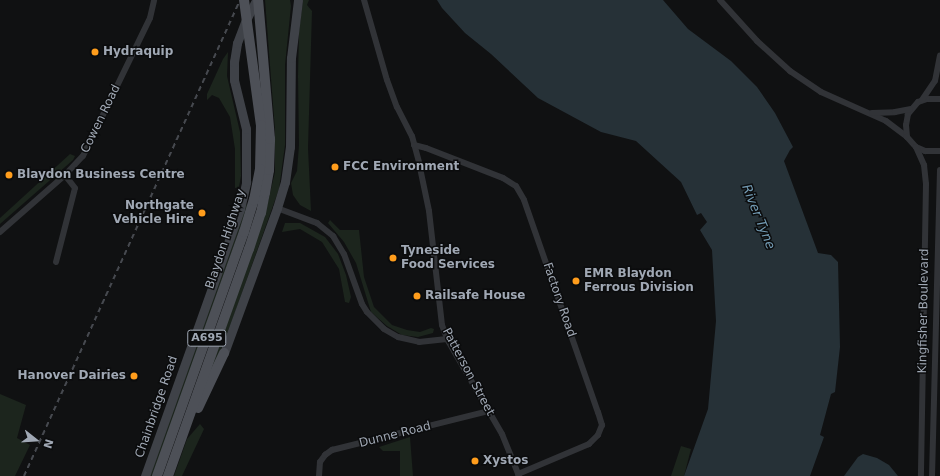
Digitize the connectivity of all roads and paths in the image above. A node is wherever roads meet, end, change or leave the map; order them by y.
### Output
1 (154, 0) edge
2 (244, 0) edge
3 (257, 0) edge
4 (298, 0) edge
5 (364, 0) edge
6 (720, 0) edge
7 (940, 55) edge
8 (940, 99) edge
9 (922, 100) junction
10 (910, 109) junction
11 (870, 113) junction
12 (907, 137) junction
13 (414, 145) junction
14 (916, 147) junction
15 (940, 151) edge
16 (940, 170) edge
17 (65, 175) junction
18 (278, 208) junction
19 (0, 232) edge
20 (56, 262) dead end
21 (447, 339) junction
22 (224, 353) joint
23 (489, 412) junction
24 (181, 440) junction
25 (519, 475) edge
26 (145, 476) edge
27 (157, 476) edge
28 (168, 476) edge
29 (319, 476) edge
30 (921, 476) edge
31 (932, 476) edge

1 - 17 street, Cowen Road
2 - 27 main road, Blaydon Highway / A695, bridge
3 - 24 main road, Blaydon Highway / A695
3 - 26 main road, Chainbridge Road
4 - 18 main road
5 - 13 street, Patterson Street
6 - 11 street
7 - 9 street
8 - 9 street
9 - 10 street
10 - 11 street
10 - 12 street
11 - 12 street, Kingfisher Boulevard
12 - 14 street, Kingfisher Boulevard
13 - 21 street, Patterson Street
13 - 25 street, Factory Road
14 - 15 street
14 - 30 street, Kingfisher Boulevard
16 - 31 street, Kingfisher Boulevard
17 - 19 street, Cowen Road
17 - 20 street
18 - 21 street
18 - 22 main road
21 - 23 street, Patterson Street
22 - 24 main road
23 - 25 street, Patterson Street
23 - 29 street, Dunne Road
24 - 28 main road, Blaydon Highway / A695

